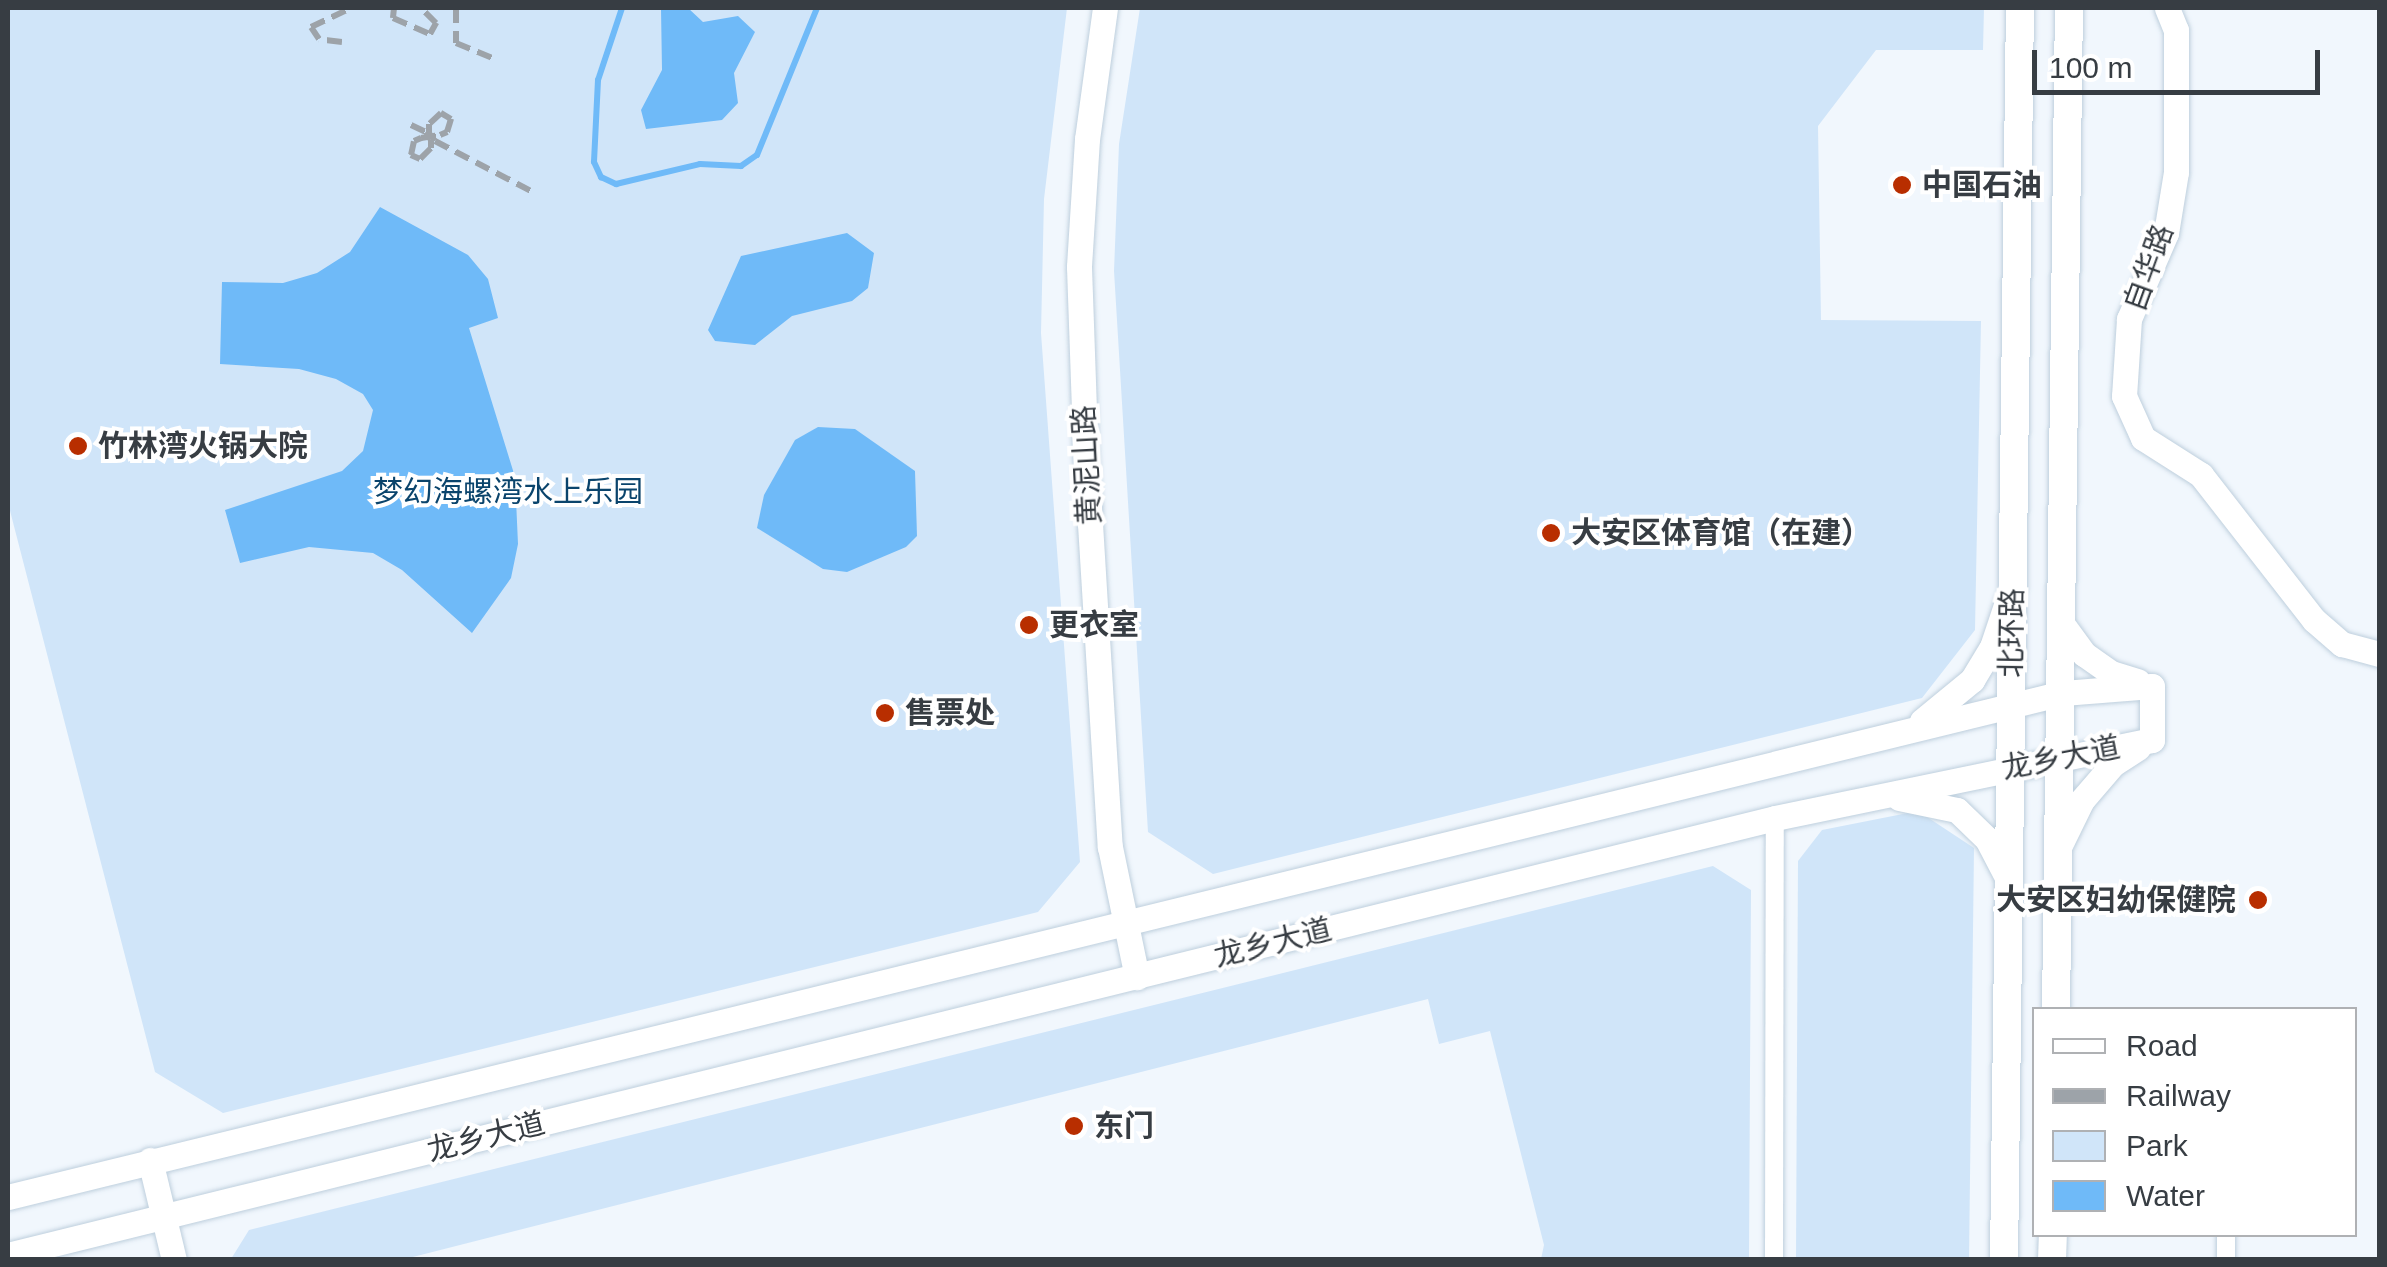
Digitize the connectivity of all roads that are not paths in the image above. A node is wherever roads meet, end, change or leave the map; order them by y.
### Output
1 (1105, 8) edge
2 (2167, 8) edge
3 (2020, 11) edge
4 (2068, 11) edge
5 (2012, 584) junction
6 (2063, 625) junction
7 (2380, 654) edge
8 (2152, 686) junction
9 (2062, 693) junction
10 (2011, 706) junction
11 (1906, 732) junction
12 (2152, 740) junction
13 (2061, 756) junction
14 (2010, 768) junction
15 (1874, 796) junction
16 (1775, 818) junction
17 (2059, 847) junction
18 (2009, 881) junction
19 (1123, 922) junction
20 (1137, 977) junction
21 (2056, 1007) edge
22 (150, 1160) junction
23 (8, 1197) edge
24 (163, 1215) junction
25 (8, 1255) edge
26 (174, 1260) edge
27 (1774, 1260) edge
28 (2004, 1260) edge

1 - 19 main road, 黄泥山路
2 - 7 main road, 自华路
3 - 4 main road
3 - 5 main road, 北环路
4 - 6 main road, 北环路
5 - 10 main road, 北环路
5 - 11 main road
6 - 8 main road
6 - 9 main road, 北环路
8 - 9 main road, 龙乡大道
8 - 12 main road, 龙乡大道
9 - 10 main road, 龙乡大道
9 - 13 main road, 北环路
10 - 11 main road, 龙乡大道
10 - 14 main road, 北环路
11 - 19 main road, 龙乡大道
12 - 13 main road, 龙乡大道
12 - 17 main road
13 - 14 main road, 龙乡大道
13 - 17 main road, 北环路
14 - 15 main road, 龙乡大道
14 - 18 main road, 北环路
15 - 16 main road, 龙乡大道
15 - 18 main road
16 - 20 main road, 龙乡大道
16 - 27 street
17 - 21 main road, 北环路
18 - 28 main road, 北环路
19 - 20 main road, 黄泥山路
19 - 22 main road, 龙乡大道
20 - 24 main road, 龙乡大道
22 - 23 main road, 龙乡大道
22 - 24 main road
24 - 25 main road, 龙乡大道
24 - 26 main road

